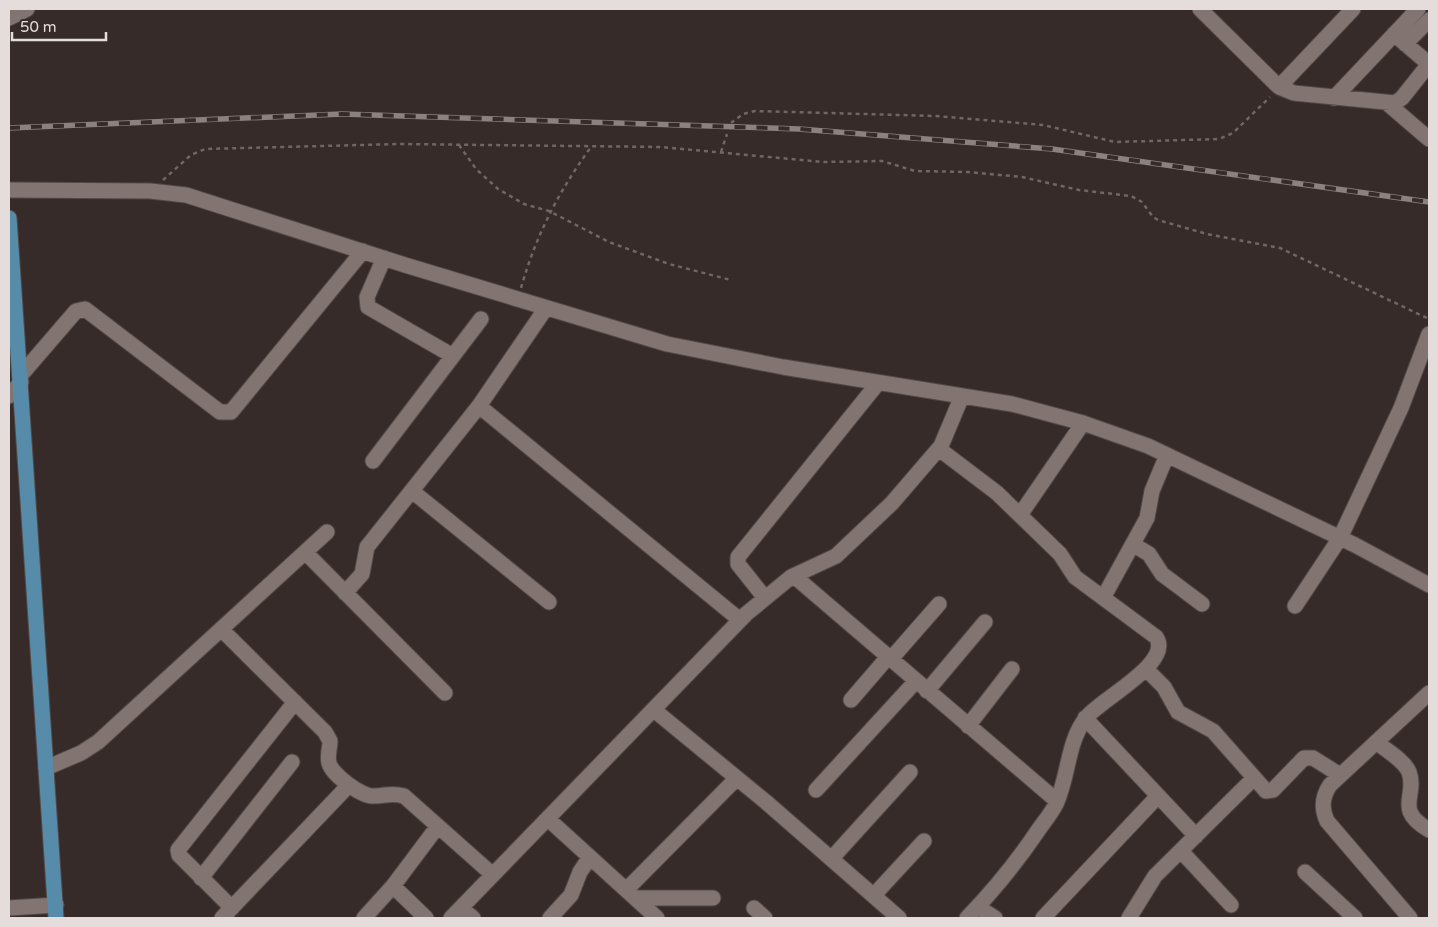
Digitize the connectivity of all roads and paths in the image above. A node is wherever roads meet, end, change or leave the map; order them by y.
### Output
1 (27, 9) edge
2 (1200, 9) edge
3 (1353, 9) edge
4 (1418, 9) edge
5 (9, 18) edge
6 (1429, 20) edge
7 (1400, 39) junction
8 (1429, 64) edge
9 (1279, 87) junction
10 (1334, 98) junction
11 (1387, 103) junction
12 (731, 123) dead end
13 (727, 134) dead end
14 (1429, 139) edge
15 (459, 145) junction
16 (591, 147) junction
17 (721, 152) junction
18 (9, 190) edge
19 (150, 191) junction
20 (549, 211) junction
21 (9, 218) edge
22 (363, 251) junction
23 (384, 258) junction
24 (730, 280) dead end
25 (518, 299) junction
26 (546, 308) junction
27 (482, 319) dead end
28 (1429, 320) edge
29 (1429, 334) edge
30 (453, 356) junction
31 (20, 379) junction
32 (878, 383) junction
33 (9, 396) edge
34 (962, 396) junction
35 (479, 406) junction
36 (1083, 423) junction
37 (939, 449) junction
38 (1167, 455) junction
39 (373, 462) dead end
40 (412, 491) junction
41 (1020, 515) junction
42 (327, 532) dead end
43 (1340, 538) junction
44 (1134, 546) junction
45 (305, 552) junction
46 (794, 576) junction
47 (1429, 585) edge
48 (345, 593) junction
49 (766, 598) junction
50 (1103, 598) junction
51 (549, 602) dead end
52 (939, 604) dead end
53 (1202, 604) dead end
54 (1295, 606) dead end
55 (740, 620) junction
56 (985, 622) dead end
57 (221, 629) junction
58 (889, 658) junction
59 (1012, 669) dead end
60 (1146, 669) junction
61 (921, 686) junction
62 (445, 693) dead end
63 (1429, 693) edge
64 (851, 700) dead end
65 (295, 702) junction
66 (654, 710) junction
67 (1085, 718) junction
68 (968, 726) junction
69 (1376, 742) junction
70 (292, 762) dead end
71 (46, 768) junction
72 (910, 772) dead end
73 (1340, 775) junction
74 (737, 778) junction
75 (1253, 779) junction
76 (349, 785) junction
77 (816, 790) dead end
78 (1158, 796) junction
79 (1057, 801) junction
80 (548, 819) junction
81 (438, 826) junction
82 (1429, 830) edge
83 (1196, 836) junction
84 (924, 841) dead end
85 (1181, 850) junction
86 (590, 857) junction
87 (832, 858) junction
88 (1305, 872) dead end
89 (493, 875) junction
90 (201, 878) junction
91 (393, 886) junction
92 (631, 894) junction
93 (874, 895) junction
94 (713, 898) dead end
95 (1231, 905) dead end
96 (978, 907) junction
97 (9, 908) edge
98 (56, 912) edge
99 (227, 913) edge
100 (456, 913) edge
101 (364, 918) edge
102 (426, 918) edge
103 (474, 918) edge
104 (550, 918) edge
105 (657, 918) edge
106 (900, 918) edge
107 (967, 918) edge
108 (995, 918) edge
109 (1043, 918) edge
110 (1129, 918) edge
111 (1355, 918) edge
112 (1410, 918) edge

1 - 5 street
2 - 9 street
3 - 9 street
4 - 7 street
6 - 7 street
7 - 8 street
7 - 10 street
8 - 11 street
9 - 10 street
9 - 12 path
10 - 11 street
11 - 14 street
13 - 17 path
15 - 16 path
15 - 19 path
15 - 20 path
16 - 17 path
16 - 20 path
17 - 28 path
18 - 19 street
19 - 22 street
20 - 24 path
20 - 25 path
21 - 31 main road
22 - 23 street
22 - 31 street
23 - 25 street
23 - 30 street
25 - 26 street
26 - 32 street
26 - 35 street
27 - 30 street
29 - 43 street
30 - 39 street
31 - 33 street
31 - 71 main road
32 - 34 street
32 - 49 street
34 - 36 street
34 - 37 street
35 - 40 street
35 - 55 street
36 - 38 street
36 - 41 street
37 - 41 street
37 - 46 street
38 - 43 street
38 - 44 street
40 - 48 street
40 - 51 street
41 - 50 street
42 - 45 street
43 - 47 street
43 - 54 street
44 - 50 street
44 - 53 street
45 - 48 street
45 - 57 street
46 - 49 street
46 - 58 street
48 - 62 street
49 - 55 street
50 - 60 street
52 - 58 street
55 - 66 street
56 - 61 street
57 - 65 street
57 - 71 street
58 - 61 street
58 - 64 street
59 - 68 street
60 - 67 street
60 - 75 street
61 - 68 street
61 - 77 street
63 - 69 street
65 - 76 street
65 - 90 street
66 - 74 street
66 - 80 street
67 - 78 street
67 - 79 street
68 - 79 street
69 - 73 street
69 - 82 street
70 - 90 street
71 - 98 main road
72 - 87 street
73 - 75 street
73 - 112 street
74 - 87 street
74 - 92 street
75 - 83 street
76 - 81 street
76 - 99 street
78 - 83 street
78 - 109 street
79 - 96 street
80 - 86 street
80 - 89 street
81 - 89 street
81 - 91 street
83 - 85 street
84 - 93 street
85 - 95 street
85 - 110 street
86 - 92 street
86 - 104 street
87 - 93 street
88 - 111 street
89 - 100 street
90 - 99 street
91 - 101 street
91 - 102 street
92 - 94 street
92 - 105 street
93 - 106 street
96 - 107 street
96 - 108 street
97 - 98 street
100 - 103 street

